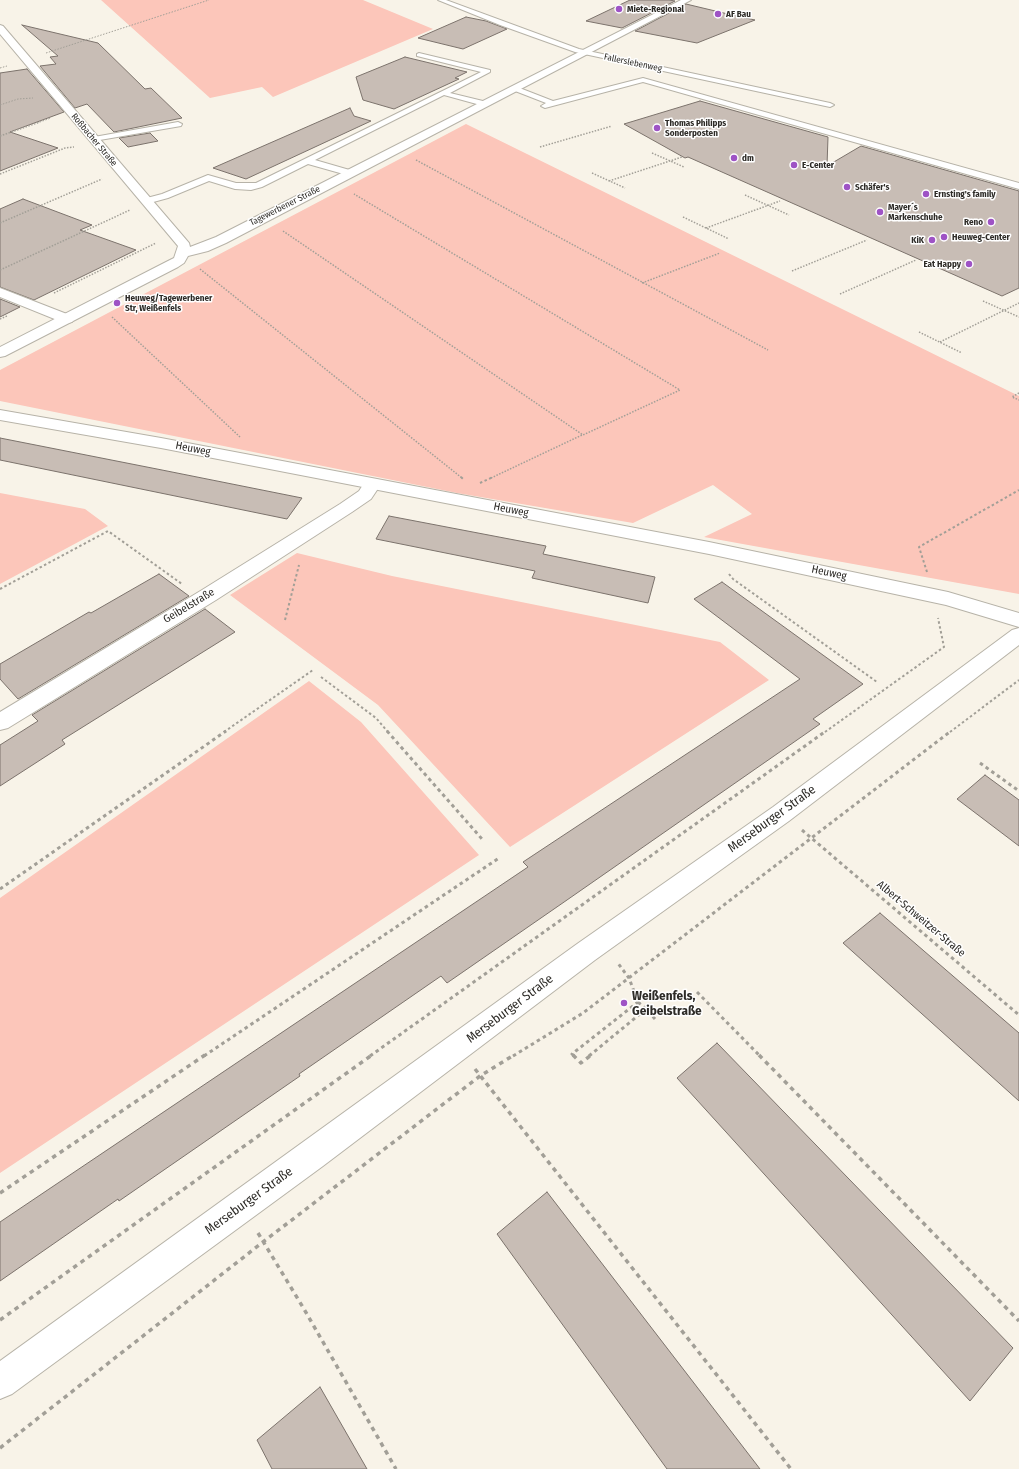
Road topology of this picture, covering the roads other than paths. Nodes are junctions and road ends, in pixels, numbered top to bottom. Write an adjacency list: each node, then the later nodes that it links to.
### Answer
1 (442, 0): 4 (lane, Fallerslebenweg)
2 (686, 0): 4 (street, Tagewerbener Straße)
3 (1, 30): 11 (street, Roßbacher Straße)
4 (584, 53): 6 (street, Tagewerbener Straße); 9 (lane, Fallerslebenweg)
5 (418, 55): 7 (lane)
6 (514, 89): 8 (street, Tagewerbener Straße); 14 (lane)
7 (443, 93): 8 (lane); 12 (lane)
8 (484, 104): 13 (street, Tagewerbener Straße)
9 (830, 105)
10 (178, 124): 11 (lane)
11 (95, 141): 15 (street, Roßbacher Straße)
12 (308, 161): 13 (lane); 15 (lane)
13 (350, 173): 16 (street, Tagewerbener Straße)
14 (1019, 186)
15 (146, 202): 16 (street, Roßbacher Straße)
16 (183, 253): 18 (street, Tagewerbener Straße)
17 (0, 292): 18 (street)
18 (67, 318): 19 (street, Tagewerbener Straße)
19 (0, 353)
20 (0, 415): 21 (street, Heuweg)
21 (372, 484): 22 (street, Heuweg); 24 (street, Geibelstraße)
22 (1019, 620)
23 (1019, 635): 25 (street, Merseburger Straße)
24 (0, 722)
25 (0, 1382)

